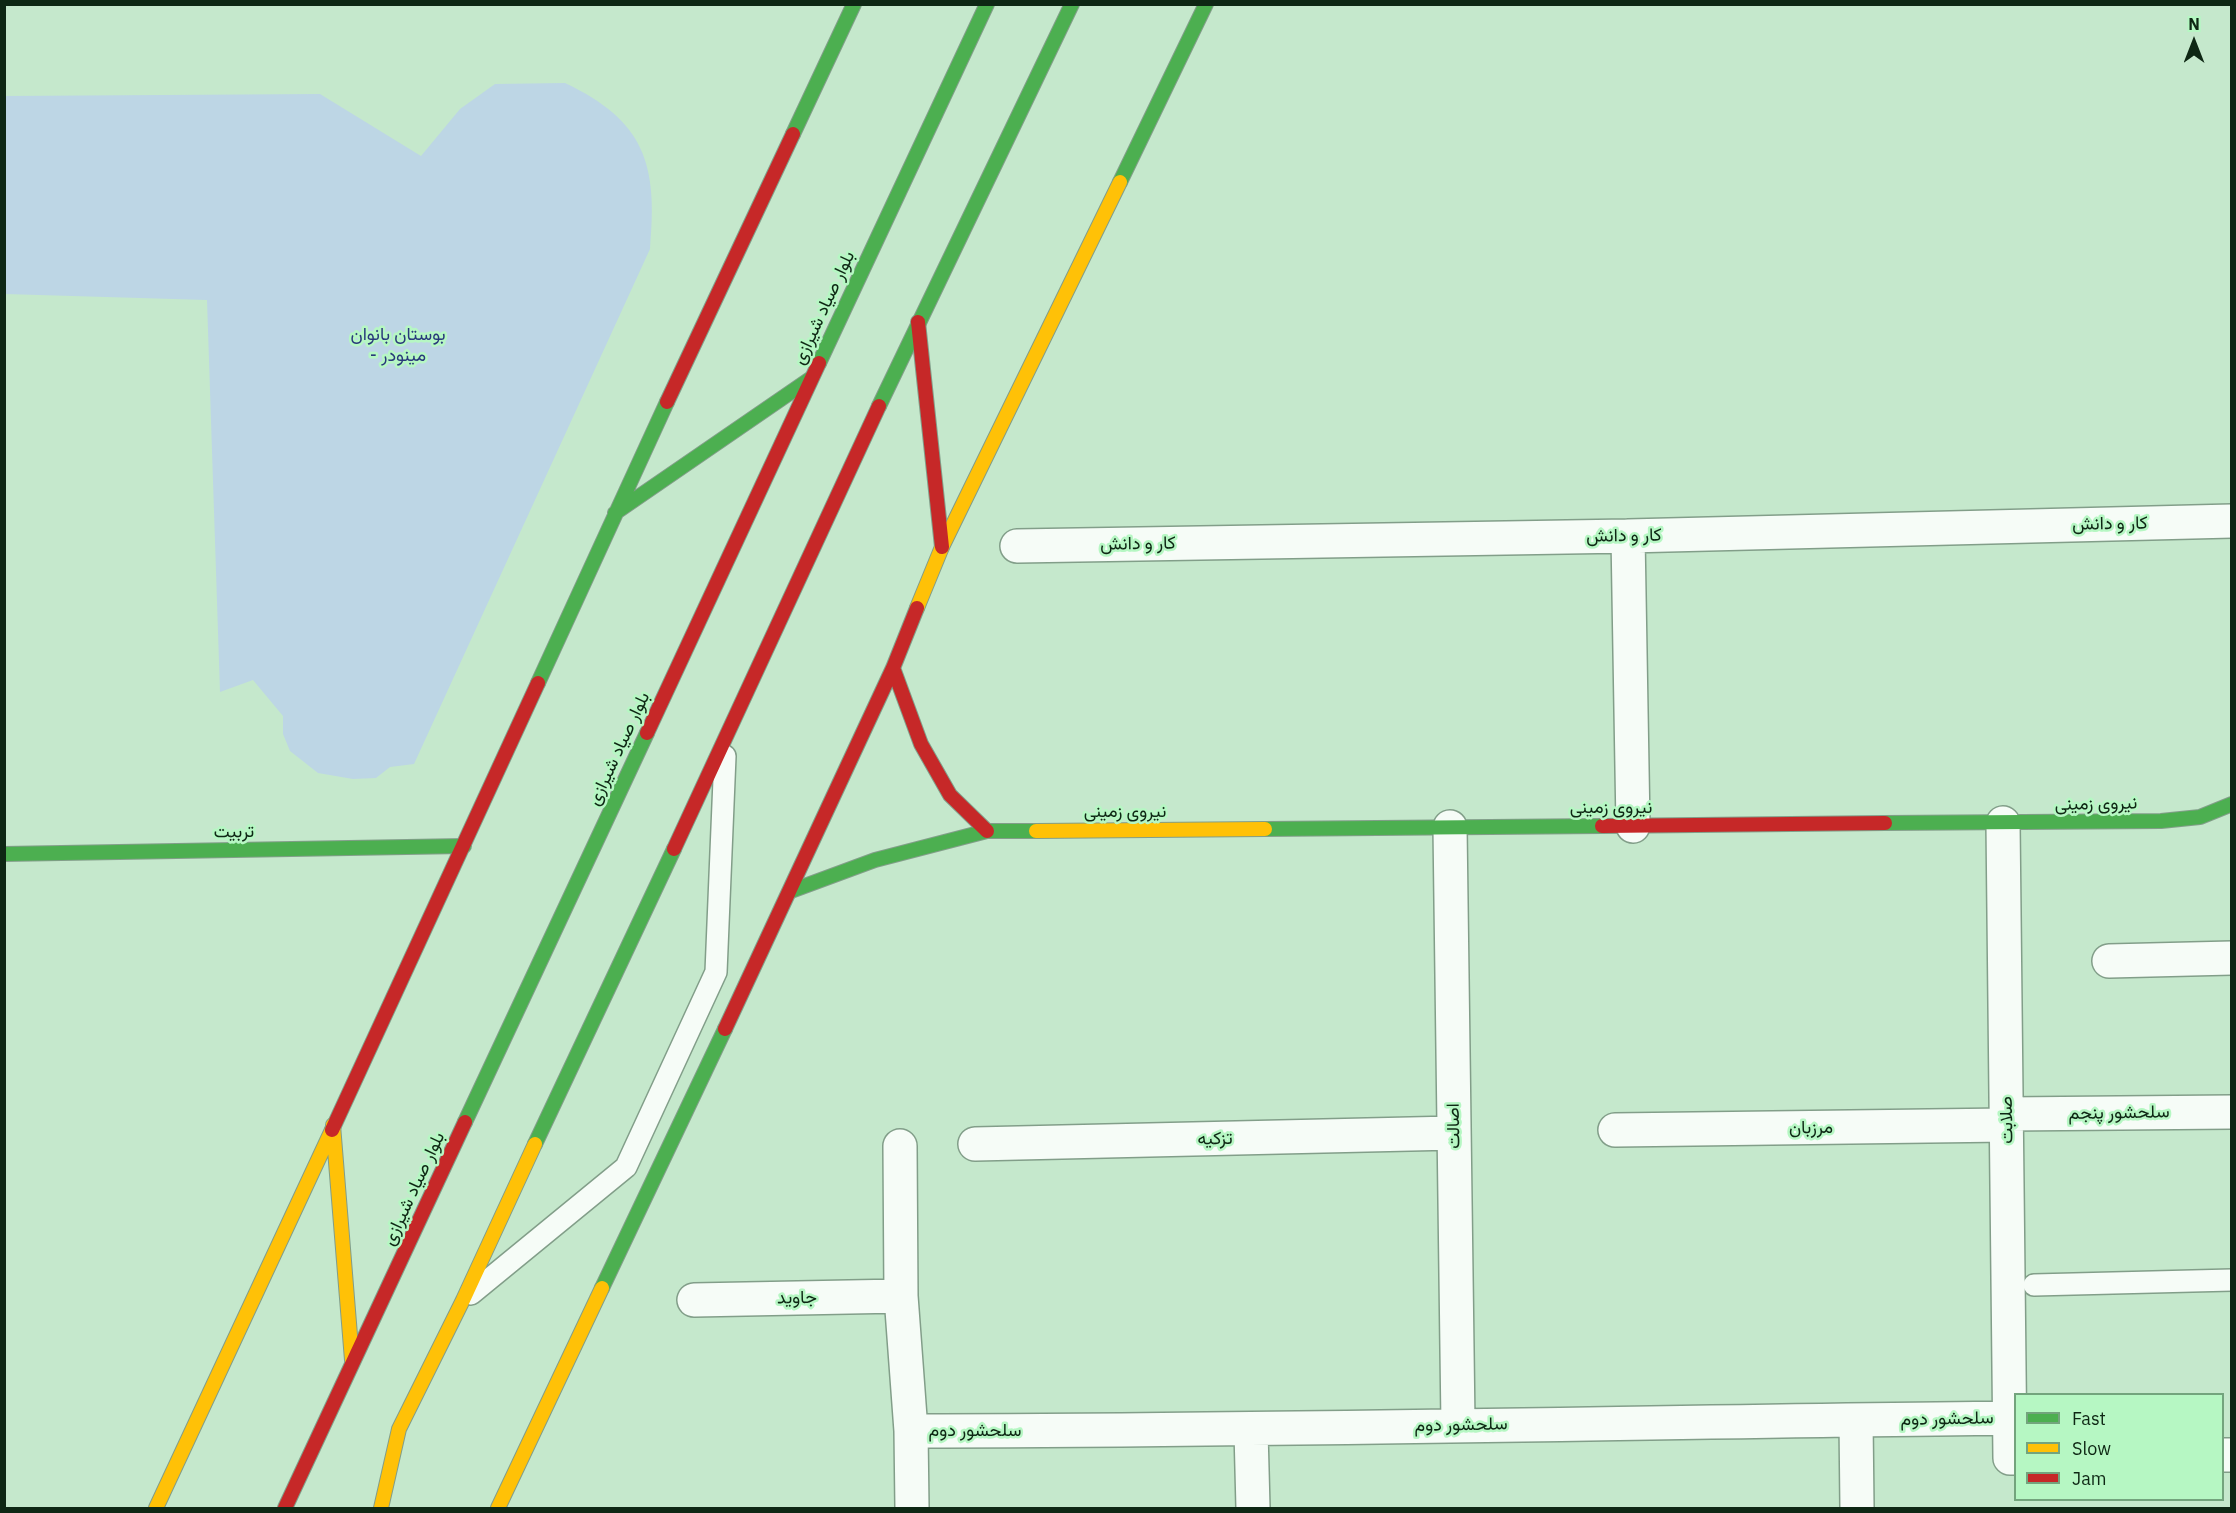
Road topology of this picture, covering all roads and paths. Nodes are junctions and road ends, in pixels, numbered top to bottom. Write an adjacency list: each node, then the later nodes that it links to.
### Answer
1 (854, 4): 7 (street)
2 (1072, 4): 5 (street)
3 (1206, 4): 11 (street)
4 (986, 6): 6 (street, بلوار صیاد شیرازی)
5 (918, 321): 11 (street); 13 (street)
6 (811, 378): 7 (street); 36 (street, بلوار صیاد شیرازی)
7 (614, 514): 19 (street)
8 (2232, 521): 9 (street, کار و دانش)
9 (1628, 536): 10 (street, کار و دانش); 16 (street)
10 (1017, 546)
11 (942, 547): 12 (street)
12 (893, 668): 18 (street); 21 (street)
13 (726, 741): 34 (street); 34 (lane)
14 (2232, 804): 15 (street, نیروی زمینی)
15 (2003, 823): 16 (street, نیروی زمینی); 25 (street, صلابت)
16 (1633, 826): 17 (street, نیروی زمینی)
17 (1450, 827): 18 (street, نیروی زمینی); 28 (street, اصالت)
18 (987, 831): 21 (street, نیروی زمینی)
19 (464, 846): 20 (street, تربیت); 26 (street)
20 (4, 854)
21 (791, 891): 46 (street)
22 (2232, 958): 23 (street)
23 (2109, 961)
24 (2232, 1112): 25 (street, سلحشور پنجم)
25 (2007, 1120): 27 (street, مرزبان); 37 (street, صلابت)
26 (333, 1123): 36 (street); 43 (street)
27 (1615, 1130)
28 (1454, 1133): 29 (street, تزکیه); 39 (street, اصالت)
29 (975, 1144)
30 (900, 1146): 33 (street)
31 (2232, 1280): 32 (lane)
32 (2034, 1285)
33 (901, 1296): 35 (street, جاوید); 40 (street)
34 (463, 1300): 45 (street)
35 (694, 1300)
36 (353, 1363): 44 (street, بلوار صیاد شیرازی)
37 (2010, 1418): 38 (street, سلحشور دوم); 42 (street, صلابت)
38 (1856, 1420): 39 (street, سلحشور دوم); 49 (street)
39 (1458, 1424): 41 (street, سلحشور دوم)
40 (911, 1431): 41 (street, سلحشور دوم); 47 (street)
41 (1251, 1431): 48 (street)
42 (2014, 1458)
43 (156, 1509)
44 (285, 1509)
45 (381, 1509)
46 (498, 1509)
47 (912, 1509)
48 (1253, 1509)
49 (1857, 1509)

